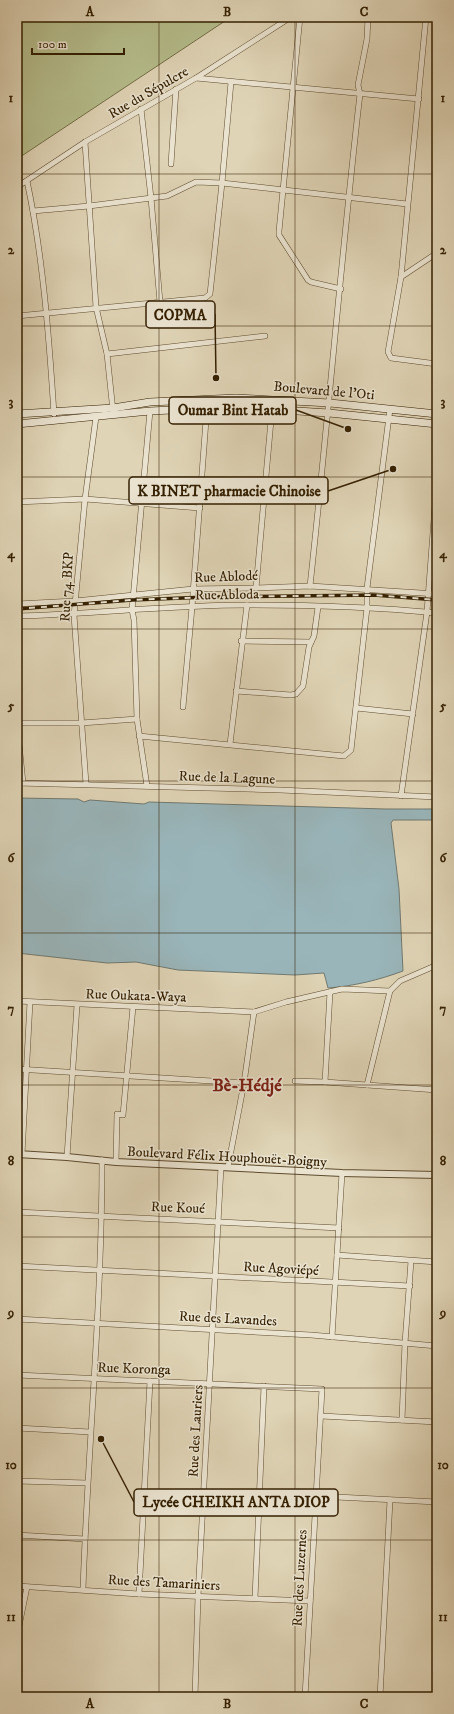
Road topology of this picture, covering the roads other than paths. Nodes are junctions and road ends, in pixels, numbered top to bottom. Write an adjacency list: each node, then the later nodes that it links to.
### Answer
1 (291, 17): 5 (street, Rue du Sépulcre)
2 (300, 17): 7 (street)
3 (368, 17): 9 (street)
4 (426, 17): 10 (street)
5 (196, 78): 6 (street); 8 (street, Rue du Sépulcre)
6 (231, 82): 7 (street); 15 (street)
7 (294, 87): 9 (street); 17 (street)
8 (176, 89): 11 (street, Rue du Sépulcre); 13 (street)
9 (360, 94): 10 (street); 19 (street)
10 (419, 98): 20 (street)
11 (141, 109): 12 (street, Rue du Sépulcre); 18 (street)
12 (85, 142): 14 (street, Rue du Sépulcre); 21 (street)
13 (171, 164)
14 (27, 181): 16 (street, Rue du Sépulcre); 22 (street)
15 (222, 183): 17 (street); 18 (street); 26 (street)
16 (17, 187)
17 (283, 191): 19 (street); 25 (street)
18 (151, 198): 21 (street); 26 (street)
19 (348, 198): 20 (street); 25 (street)
20 (407, 204): 24 (street)
21 (89, 206): 22 (street); 27 (street)
22 (33, 211): 28 (street)
23 (437, 252): 24 (street)
24 (401, 277): 32 (street)
25 (341, 289): 34 (street)
26 (160, 302): 27 (street)
27 (96, 307): 28 (street); 31 (street)
28 (45, 313): 29 (street); 41 (street)
29 (17, 316)
30 (265, 336): 31 (street)
31 (107, 354): 39 (street)
32 (437, 364)
33 (236, 398): 34 (main road, Boulevard de l'Oti); 35 (main road); 39 (main road, Boulevard de l'Oti)
34 (330, 403): 38 (main road, Boulevard de l'Oti); 42 (street)
35 (236, 407): 36 (main road, Boulevard de l'Oti); 37 (main road, Boulevard de l'Oti)
36 (207, 408): 40 (main road, Boulevard de l'Oti); 54 (street)
37 (272, 409): 42 (main road, Boulevard de l'Oti); 56 (street)
38 (390, 409): 44 (main road, Boulevard de l'Oti); 46 (street)
39 (113, 411): 40 (main road, Boulevard de l'Oti); 41 (main road, Boulevard de l'Oti); 45 (main road, Boulevard de l'Oti)
40 (150, 411): 53 (street)
41 (54, 412): 43 (main road, Boulevard de l'Oti); 47 (street)
42 (329, 413): 46 (main road, Boulevard de l'Oti); 55 (street)
43 (17, 414)
44 (437, 414)
45 (96, 417): 47 (main road, Boulevard de l'Oti); 51 (street, Rue 74 BKP)
46 (389, 419): 49 (main road, Boulevard de l'Oti); 57 (street)
47 (54, 420): 48 (main road, Boulevard de l'Oti)
48 (17, 424)
49 (437, 424)
50 (437, 479): 59 (street)
51 (85, 499): 52 (street); 53 (street); 62 (street, Rue 74 BKP)
52 (17, 502)
53 (142, 503): 54 (street); 61 (street)
54 (200, 508): 58 (street)
55 (310, 586): 56 (street, Rue Ablodé); 57 (street, Rue Ablodé)
56 (256, 588): 58 (street, Rue Ablodé)
57 (367, 588): 59 (street, Rue Ablodé); 67 (street)
58 (193, 589): 61 (street, Rue Ablodé); 65 (street)
59 (428, 592): 60 (street, Rue Ablodé); 69 (street)
60 (437, 594)
61 (133, 595): 62 (street, Rue Ablodé); 68 (street)
62 (75, 601): 63 (street, Rue Ablodé); 71 (street, Rue 74 BKP)
63 (17, 604)
64 (246, 605): 65 (street, Rue Abloda); 66 (street, Rue Abloda); 73 (street)
65 (192, 607): 68 (street, Rue Abloda); 76 (street)
66 (318, 607): 67 (street, Rue Abloda); 74 (street)
67 (367, 608): 69 (street, Rue Abloda); 77 (street)
68 (132, 610): 71 (street, Rue Abloda); 79 (street)
69 (427, 612): 70 (street, Rue Abloda); 78 (street)
70 (437, 613)
71 (74, 615): 72 (street, Rue Abloda); 80 (street, Rue 74 BKP)
72 (17, 616)
73 (241, 641): 74 (street); 75 (street)
74 (312, 642): 75 (street)
75 (236, 691): 83 (street)
76 (182, 707)
77 (356, 708): 78 (street); 83 (street)
78 (413, 714): 87 (street)
79 (137, 719): 80 (street); 82 (street)
80 (81, 723): 81 (street); 85 (street, Rue 74 BKP)
81 (17, 724): 84 (street)
82 (140, 736): 83 (street); 86 (street)
83 (230, 744)
84 (20, 783): 85 (street, Rue de la Lagune)
85 (86, 784): 86 (street, Rue de la Lagune)
86 (147, 786): 87 (street, Rue de la Lagune)
87 (401, 796): 88 (street, Rue de la Lagune)
88 (437, 797)
89 (437, 965): 90 (street)
90 (390, 990): 91 (street, Rue Oukata-Waya); 104 (street)
91 (330, 992): 96 (street, Rue Oukata-Waya); 102 (street)
92 (17, 1001): 93 (street, Rue Oukata-Waya)
93 (30, 1002): 94 (street, Rue Oukata-Waya); 98 (street)
94 (77, 1005): 95 (street, Rue Oukata-Waya); 99 (street)
95 (133, 1007): 96 (street, Rue Oukata-Waya); 100 (street)
96 (254, 1012): 103 (street)
97 (17, 1069): 98 (street)
98 (27, 1070): 99 (street); 106 (street)
99 (73, 1072): 100 (street); 107 (street)
100 (126, 1076): 103 (street); 109 (street)
101 (295, 1081): 102 (street)
102 (325, 1082): 104 (street)
103 (244, 1083): 111 (street)
104 (367, 1085): 105 (street)
105 (437, 1090)
106 (20, 1154): 107 (street, Boulevard Félix Houphouët-Boigny)
107 (67, 1157): 108 (street, Boulevard Félix Houphouët-Boigny)
108 (102, 1160): 109 (street, Boulevard Félix Houphouët-Boigny); 115 (street)
109 (116, 1162): 110 (street, Boulevard Félix Houphouët-Boigny)
110 (221, 1167): 111 (street, Boulevard Félix Houphouët-Boigny); 116 (street, Rue des Lauriers)
111 (228, 1167): 112 (street, Boulevard Félix Houphouët-Boigny)
112 (342, 1173): 113 (street, Boulevard Félix Houphouët-Boigny); 117 (street)
113 (437, 1175)
114 (17, 1212): 115 (street, Rue Koué)
115 (102, 1216): 116 (street, Rue Koué); 122 (street)
116 (219, 1221): 117 (street, Rue Koué); 123 (street, Rue des Lauriers)
117 (339, 1228): 118 (street)
118 (336, 1255): 119 (street); 124 (street)
119 (411, 1261): 120 (street); 125 (street)
120 (437, 1262)
121 (17, 1266): 122 (street, Rue Agoviépé)
122 (100, 1270): 123 (street, Rue Agoviépé); 127 (street)
123 (216, 1277): 124 (street, Rue Agoviépé); 128 (street, Rue des Lauriers)
124 (336, 1282): 125 (street, Rue Agoviépé); 129 (street)
125 (410, 1286): 130 (street)
126 (17, 1319): 127 (street, Rue des Lavandes)
127 (98, 1323): 128 (street, Rue des Lavandes); 133 (street)
128 (213, 1330): 129 (street, Rue des Lavandes); 135 (street, Rue des Lauriers)
129 (332, 1337): 130 (street, Rue des Lavandes)
130 (405, 1342): 131 (street, Rue des Lavandes); 139 (street)
131 (437, 1346)
132 (17, 1374): 133 (street, Rue Koronga)
133 (94, 1378): 134 (street, Rue Koronga); 142 (street)
134 (150, 1381): 135 (street, Rue Koronga); 155 (street)
135 (209, 1382): 136 (street, Rue Koronga); 145 (street, Rue des Lauriers)
136 (264, 1386): 137 (street, Rue Koronga); 146 (street)
137 (322, 1389): 138 (street, Rue des Luzernes)
138 (320, 1416): 139 (street); 147 (street, Rue des Luzernes)
139 (402, 1420): 140 (street)
140 (437, 1422)
141 (17, 1428): 142 (street)
142 (90, 1432): 144 (street)
143 (17, 1481): 144 (street)
144 (87, 1483): 151 (street)
145 (203, 1496): 146 (street); 156 (street, Rue des Lauriers)
146 (259, 1498): 147 (street); 157 (street)
147 (316, 1499): 148 (street); 158 (street, Rue des Luzernes)
148 (390, 1500): 149 (street); 162 (street)
149 (437, 1502)
150 (17, 1535): 151 (street)
151 (85, 1539): 154 (street)
152 (17, 1586): 153 (street, Rue des Tamariniers)
153 (27, 1587): 154 (street, Rue des Tamariniers); 159 (street)
154 (83, 1590): 155 (street, Rue des Tamariniers)
155 (139, 1594): 156 (street, Rue des Tamariniers)
156 (198, 1596): 157 (street, Rue des Tamariniers); 160 (street, Rue des Lauriers)
157 (255, 1598): 158 (street, Rue des Tamariniers)
158 (310, 1601): 161 (street, Rue des Luzernes)
159 (17, 1636)
160 (195, 1697)
161 (305, 1697)
162 (380, 1697)

